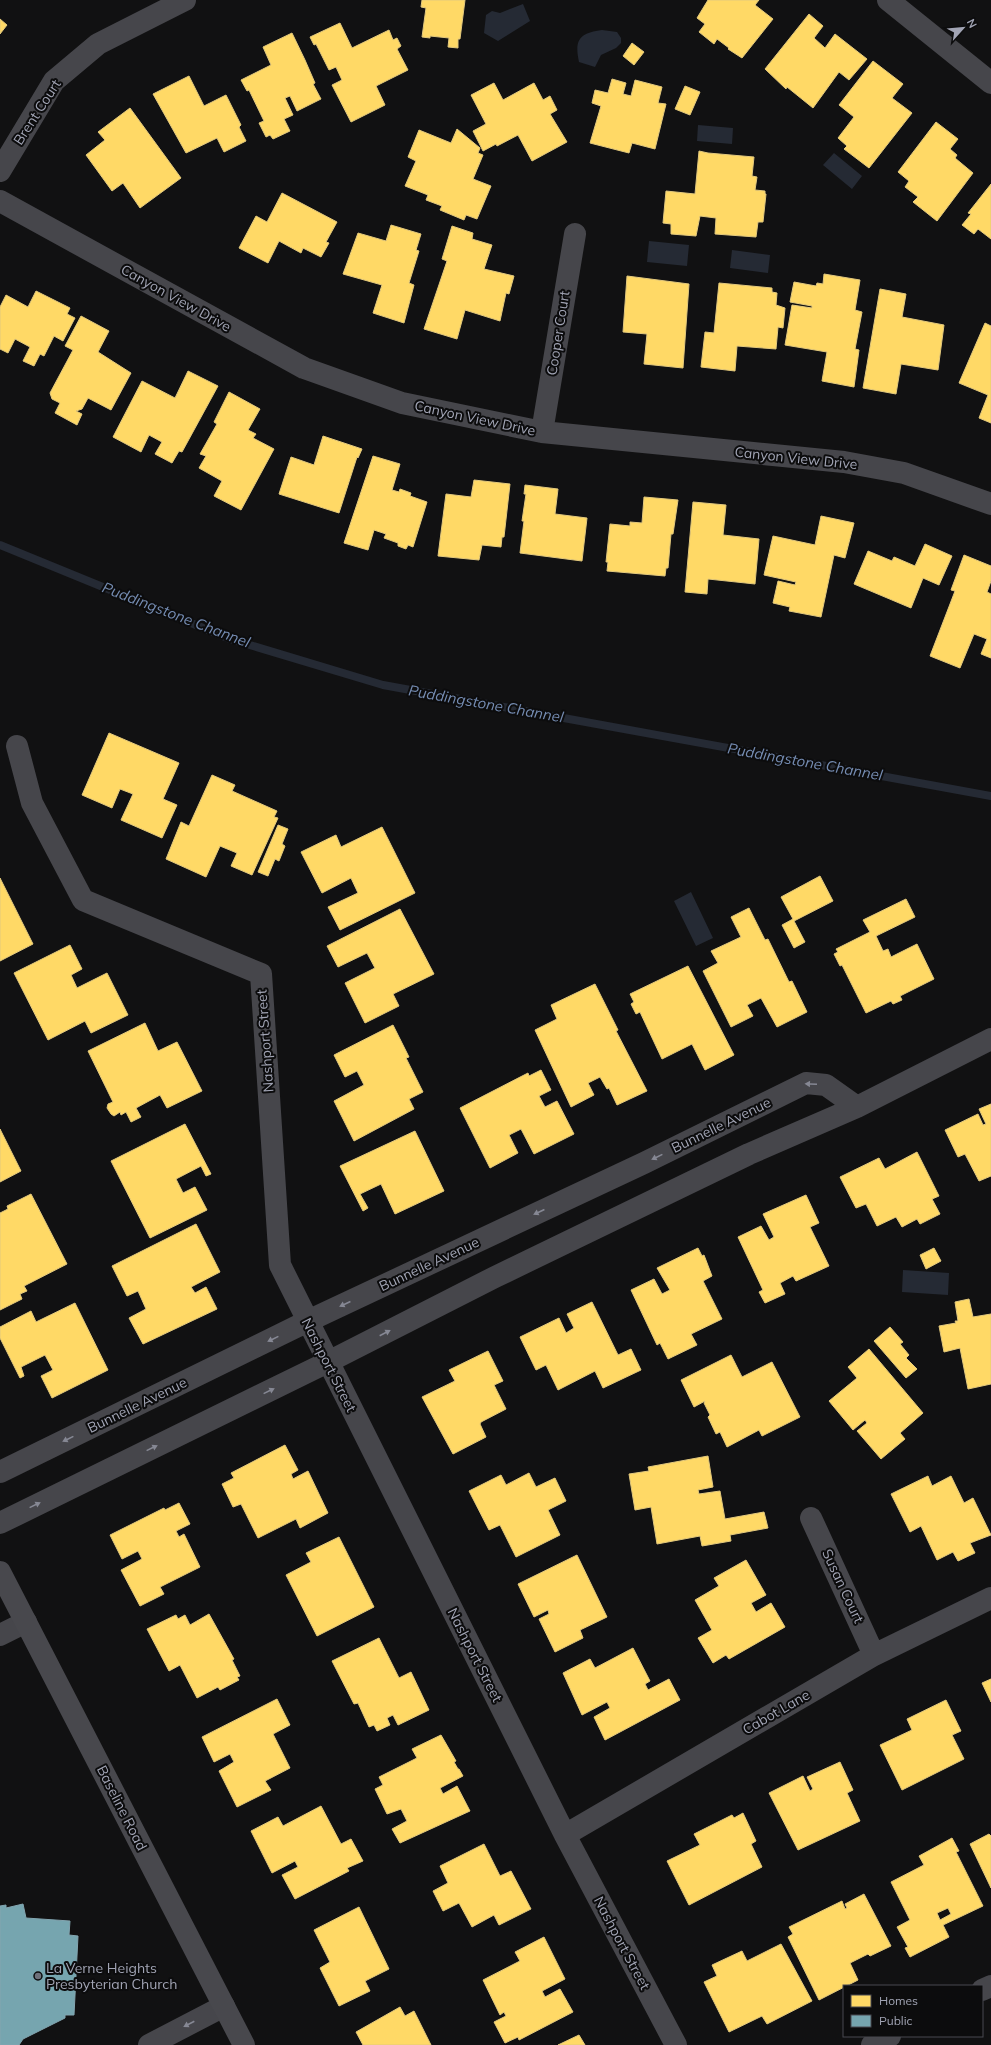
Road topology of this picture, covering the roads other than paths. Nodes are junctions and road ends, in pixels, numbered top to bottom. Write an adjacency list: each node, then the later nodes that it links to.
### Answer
1 (185, 0): 4 (street, Brent Court)
2 (888, 0): 3 (street)
3 (991, 83)
4 (0, 171)
5 (0, 201): 7 (street, Canyon View Drive)
6 (574, 234): 7 (street, Cooper Court)
7 (542, 432): 8 (street, Canyon View Drive)
8 (991, 504)
9 (17, 746): 12 (street, Nashport Street)
10 (991, 1039): 11 (street)
11 (857, 1107): 12 (street, Bunnelle Avenue, one-way to 12); 13 (street, one-way to 11)
12 (308, 1321): 13 (street, Nashport Street); 14 (street, Bunnelle Avenue, one-way to 14)
13 (328, 1362): 16 (street, one-way to 13); 22 (street, Nashport Street)
14 (0, 1472)
15 (812, 1518): 21 (street, Susan Court)
16 (0, 1522)
17 (0, 1572): 19 (main road, Baseline Road)
18 (991, 1598): 21 (street, Cabot Lane)
19 (26, 1622): 20 (street); 23 (main road, Baseline Road)
20 (0, 1635)
21 (874, 1655): 22 (street, Cabot Lane)
22 (565, 1835): 27 (street, Nashport Street)
23 (224, 2006): 25 (street, one-way to 25); 26 (main road, Baseline Road)
24 (888, 2037): 28 (street)
25 (149, 2045)
26 (244, 2045)
27 (676, 2045)
28 (872, 2045)

